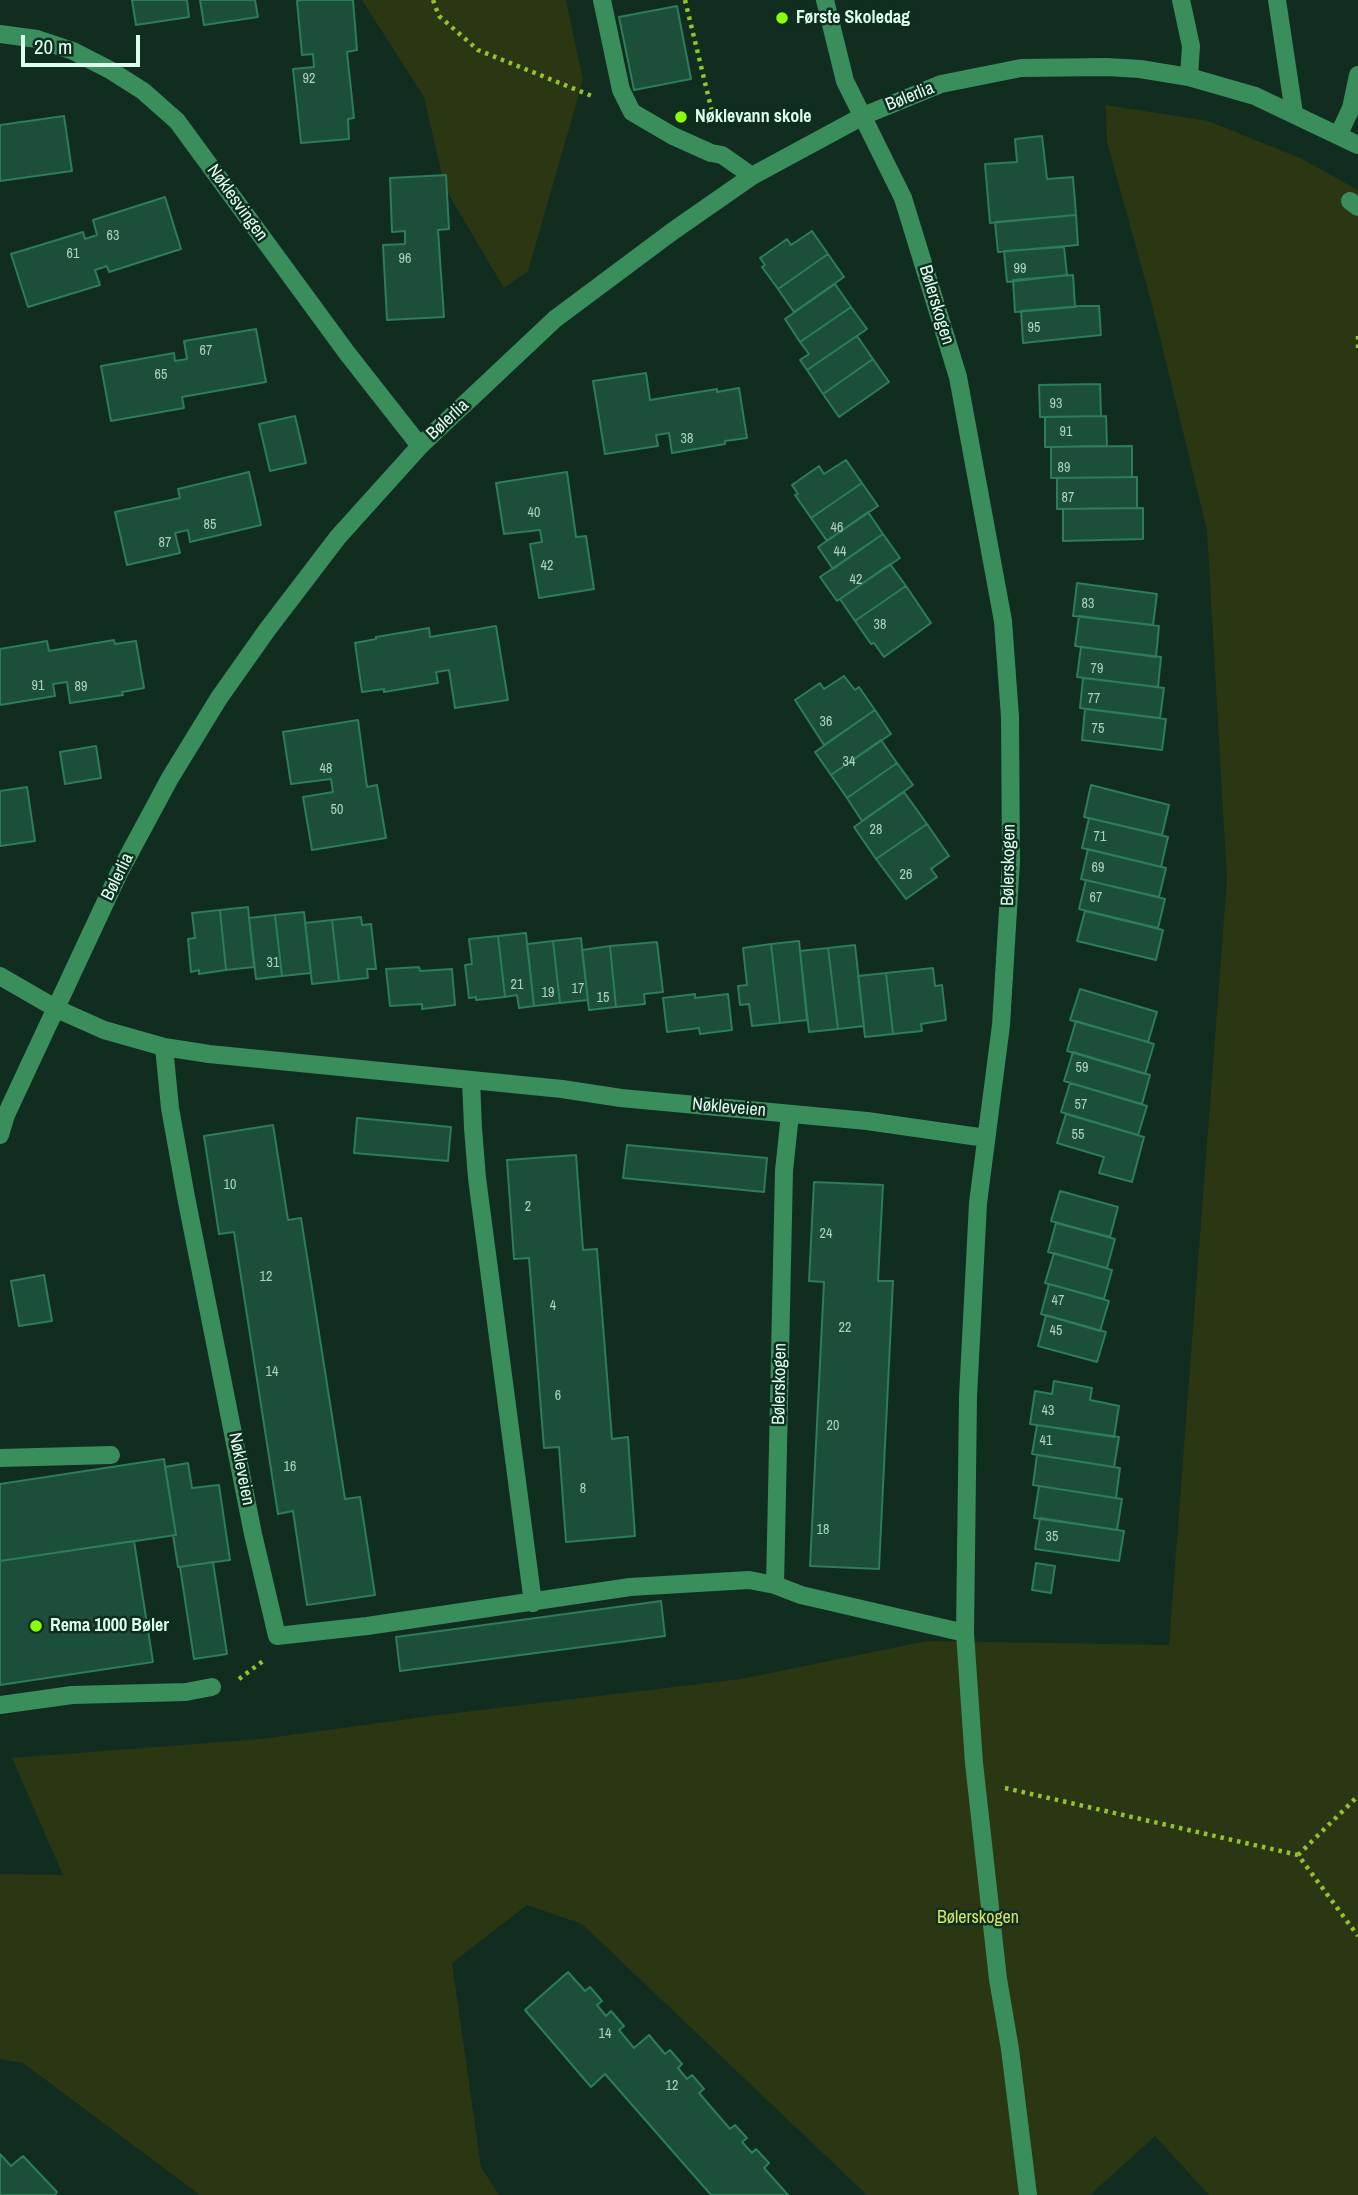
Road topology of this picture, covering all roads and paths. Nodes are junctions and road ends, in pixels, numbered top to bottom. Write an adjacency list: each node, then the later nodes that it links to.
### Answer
1 (433, 0): 10 (path)
2 (602, 0): 10 (street)
3 (685, 0): 15 (path)
4 (825, 0): 12 (street, Bølerskogen)
5 (1181, 0): 9 (street)
6 (1277, 0): 11 (street)
7 (0, 34): 19 (street, Nøklesvingen)
8 (1358, 75): 13 (street)
9 (1189, 77): 11 (street, Bølerlia); 12 (street, Bølerlia)
10 (632, 112): 15 (street)
11 (1294, 113): 13 (street, Bølerlia)
12 (863, 116): 16 (street, Bølerlia); 26 (street, Bølerskogen)
13 (1339, 134): 14 (street, Bølerlia)
14 (1358, 145)
15 (722, 155): 16 (street)
16 (752, 176): 19 (street, Bølerlia)
17 (1358, 336): 18 (path)
18 (1358, 349)
19 (420, 446): 21 (street, Bølerlia)
20 (0, 976): 21 (street, Nøkleveien)
21 (57, 1009): 22 (street, Nøkleveien); 25 (street, Bølerlia)
22 (164, 1047): 23 (street, Nøkleveien); 32 (street, Nøkleveien)
23 (471, 1080): 24 (street, Nøkleveien); 30 (street)
24 (790, 1114): 26 (street, Nøkleveien); 29 (street, Bølerskogen)
25 (0, 1135)
26 (986, 1138): 31 (street, Bølerskogen)
27 (111, 1455): 28 (street)
28 (0, 1458)
29 (775, 1584): 30 (street); 31 (street)
30 (533, 1603): 32 (street)
31 (965, 1633): 35 (street, Bølerskogen)
32 (277, 1636): 33 (path)
33 (212, 1686): 34 (street)
34 (0, 1705)
35 (975, 1772): 37 (path); 39 (street, Bølerskogen)
36 (1358, 1796): 37 (path)
37 (1298, 1855): 38 (path)
38 (1358, 1936)
39 (1028, 2195)

